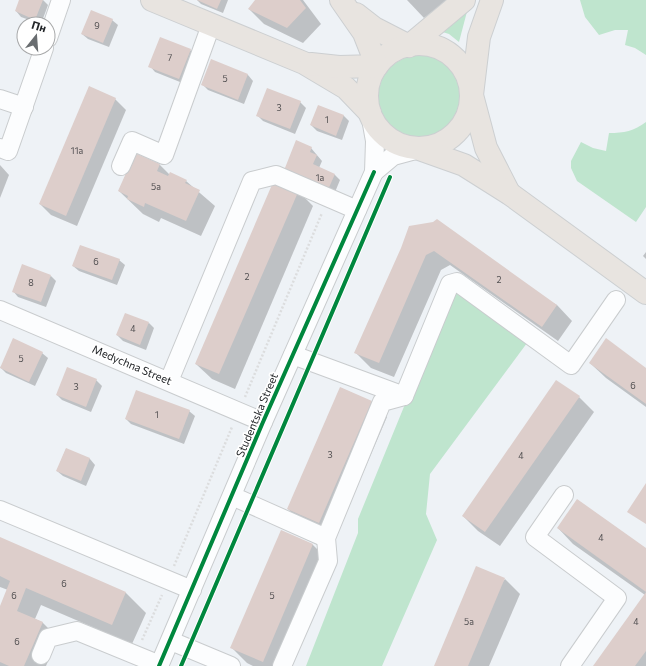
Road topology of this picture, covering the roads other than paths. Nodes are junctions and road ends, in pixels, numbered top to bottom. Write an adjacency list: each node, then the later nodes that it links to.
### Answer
1 (61, 0): 6 (street)
2 (152, 0): 7 (main road)
3 (492, 0): 12 (main road)
4 (462, 1): 8 (main road)
5 (344, 4): 8 (main road); 11 (main road)
6 (56, 16)
7 (211, 25): 10 (main road); 18 (street)
8 (409, 46): 11 (main road); 12 (main road)
9 (41, 56): 14 (street)
10 (304, 63): 11 (main road); 15 (main road)
11 (377, 66): 15 (main road)
12 (472, 95): 17 (main road); 20 (main road)
13 (0, 99): 14 (street)
14 (24, 107): 16 (street)
15 (370, 113): 17 (main road); 19 (street)
16 (0, 148)
17 (420, 149): 19 (street); 20 (main road)
18 (121, 166)
19 (374, 172): 21 (street, Studentska Street)
20 (510, 194): 22 (main road)
21 (357, 210): 25 (street, Studentska Street); 26 (street)
22 (646, 294)
23 (616, 300): 27 (street)
24 (0, 310): 26 (street, Medychna Street)
25 (293, 355): 27 (street); 28 (street, Studentska Street)
26 (169, 381): 28 (street, Medychna Street)
27 (404, 396): 32 (street)
28 (263, 422): 30 (street, Studentska Street)
29 (564, 495): 39 (street)
30 (232, 496): 32 (street); 33 (street, Studentska Street)
31 (0, 510): 33 (street)
32 (326, 538): 38 (street)
33 (192, 590): 34 (street, Studentska Street)
34 (171, 640): 36 (street, Studentska Street); 37 (street)
35 (40, 656): 36 (street)
36 (159, 665)
37 (231, 666)
38 (282, 666)
39 (570, 666)

